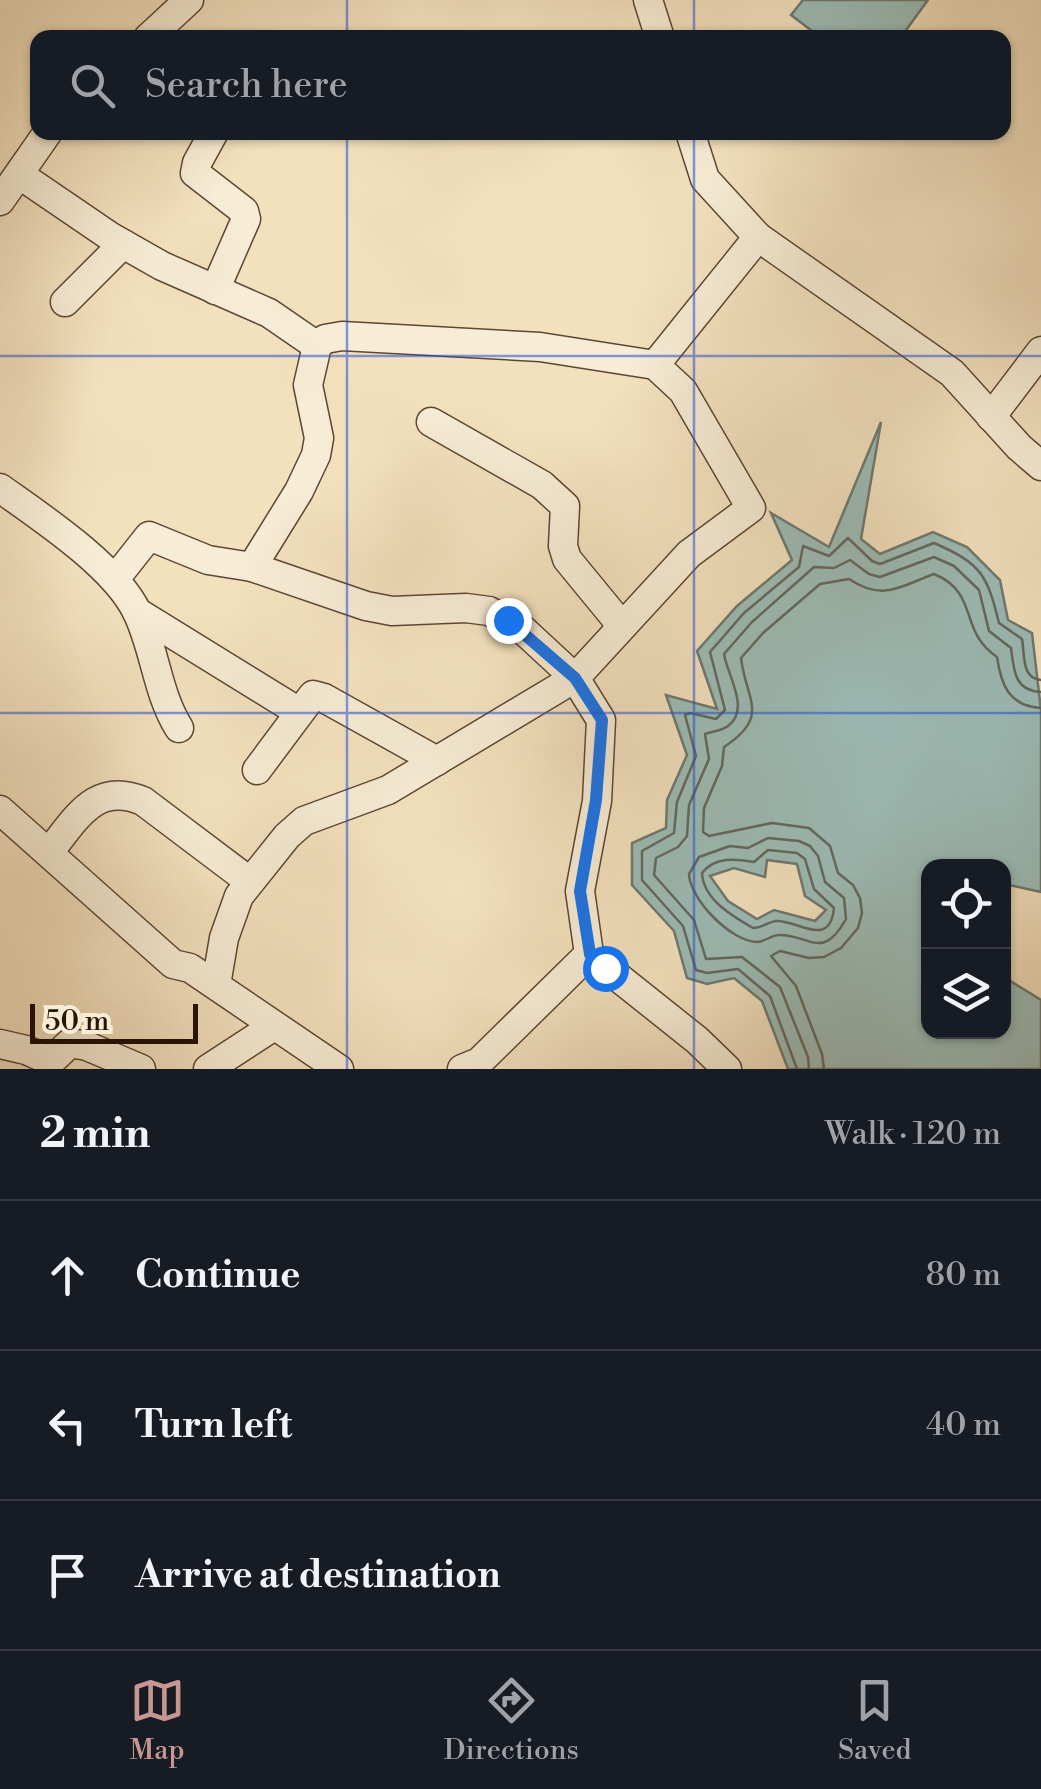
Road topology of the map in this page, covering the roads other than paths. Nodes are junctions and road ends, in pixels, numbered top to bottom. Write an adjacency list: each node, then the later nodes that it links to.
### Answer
1 (189, 0): 3 (street)
2 (648, 0): 4 (street)
3 (157, 30)
4 (657, 30)
5 (43, 140): 8 (street)
6 (209, 140): 12 (street)
7 (693, 140): 10 (street)
8 (20, 175): 9 (street); 11 (street)
9 (0, 201)
10 (758, 237): 16 (street); 17 (street)
11 (123, 244): 12 (street); 13 (street)
12 (215, 290): 14 (street)
13 (65, 302)
14 (317, 346): 16 (street); 21 (street)
15 (1041, 351): 17 (street)
16 (655, 365): 24 (street)
17 (991, 417): 19 (street)
18 (431, 422): 24 (street)
19 (1041, 466)
20 (0, 488): 22 (street)
21 (252, 567): 22 (street); 25 (street)
22 (115, 579): 23 (street)
23 (137, 612): 26 (street); 27 (street)
24 (622, 626): 25 (street)
25 (575, 678): 28 (street); 33 (street)
26 (299, 712): 28 (street); 29 (street)
27 (179, 728)
28 (437, 761): 32 (street)
29 (257, 770)
30 (0, 810): 31 (street)
31 (49, 852): 32 (street); 34 (street)
32 (249, 881): 34 (street)
33 (590, 954): 41 (street); 42 (street)
34 (216, 985): 35 (street)
35 (274, 1026): 38 (street); 40 (street)
36 (0, 1044): 37 (street)
37 (53, 1065): 39 (street)
38 (329, 1066)
39 (141, 1069)
40 (208, 1069)
41 (462, 1069)
42 (727, 1069)

